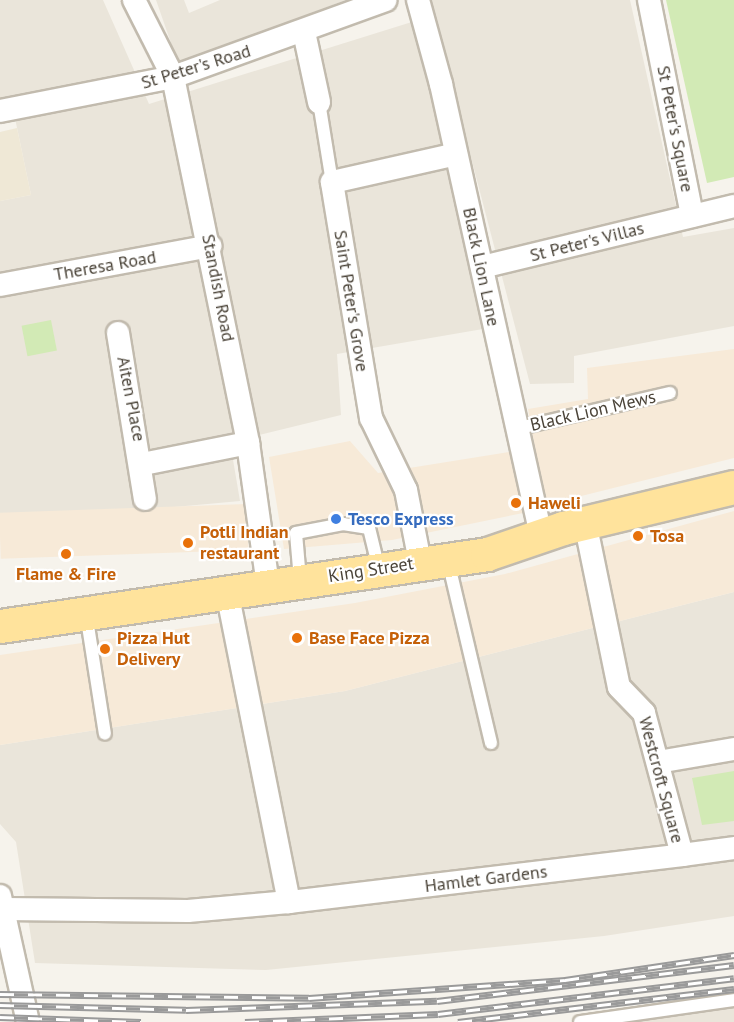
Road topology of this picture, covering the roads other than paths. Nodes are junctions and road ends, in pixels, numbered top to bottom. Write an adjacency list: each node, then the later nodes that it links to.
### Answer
1 (134, 0): 6 (street, Standish Road)
2 (386, 0): 5 (street, St Peter's Road)
3 (418, 0): 9 (street, Black Lion Lane)
4 (650, 0): 12 (street, St Peter's Square)
5 (304, 32): 6 (street, St Peter's Road); 7 (street, Saint Peter's Grove)
6 (173, 78): 8 (street, St Peter's Road); 13 (street, Standish Road)
7 (319, 102): 10 (lane, Saint Peter's Grove)
8 (0, 111)
9 (456, 154): 10 (street); 14 (street, Black Lion Lane)
10 (332, 182): 25 (street, Saint Peter's Grove)
11 (734, 206): 12 (street, St Peter's Square)
12 (692, 216): 14 (street, St Peter's Villas)
13 (210, 246): 15 (street, Theresa Road); 19 (street, Standish Road)
14 (482, 267): 18 (street, Black Lion Lane)
15 (0, 285)
16 (118, 333): 20 (street, Aiten Place)
17 (670, 393): 18 (lane, Black Lion Mews)
18 (515, 429): 24 (street, Black Lion Lane)
19 (248, 443): 20 (street, Aiten Place); 28 (street, Standish Road)
20 (143, 464): 22 (street, Aiten Place)
21 (734, 487): 23 (main road, King Street)
22 (145, 499)
23 (585, 522): 24 (main road, King Street); 35 (street, Westcroft Square)
24 (541, 535): 25 (main road, King Street)
25 (433, 560): 26 (main road, King Street); 33 (lane)
26 (379, 569): 27 (main road, King Street); 27 (lane)
27 (300, 581): 28 (main road, King Street)
28 (268, 586): 29 (main road, King Street)
29 (227, 592): 30 (main road, King Street); 39 (street)
30 (86, 612): 31 (main road, King Street); 32 (lane)
31 (0, 626)
32 (105, 734)
33 (490, 743)
34 (734, 749): 35 (street)
35 (658, 762): 37 (street, Westcroft Square)
36 (734, 848): 37 (street, Westcroft Square)
37 (682, 855): 39 (street, Hamlet Gardens)
38 (2, 902): 39 (street, Hamlet Gardens); 41 (street)
39 (290, 902)
40 (734, 1000): 42 (lane)
41 (28, 1022)
42 (580, 1022)

